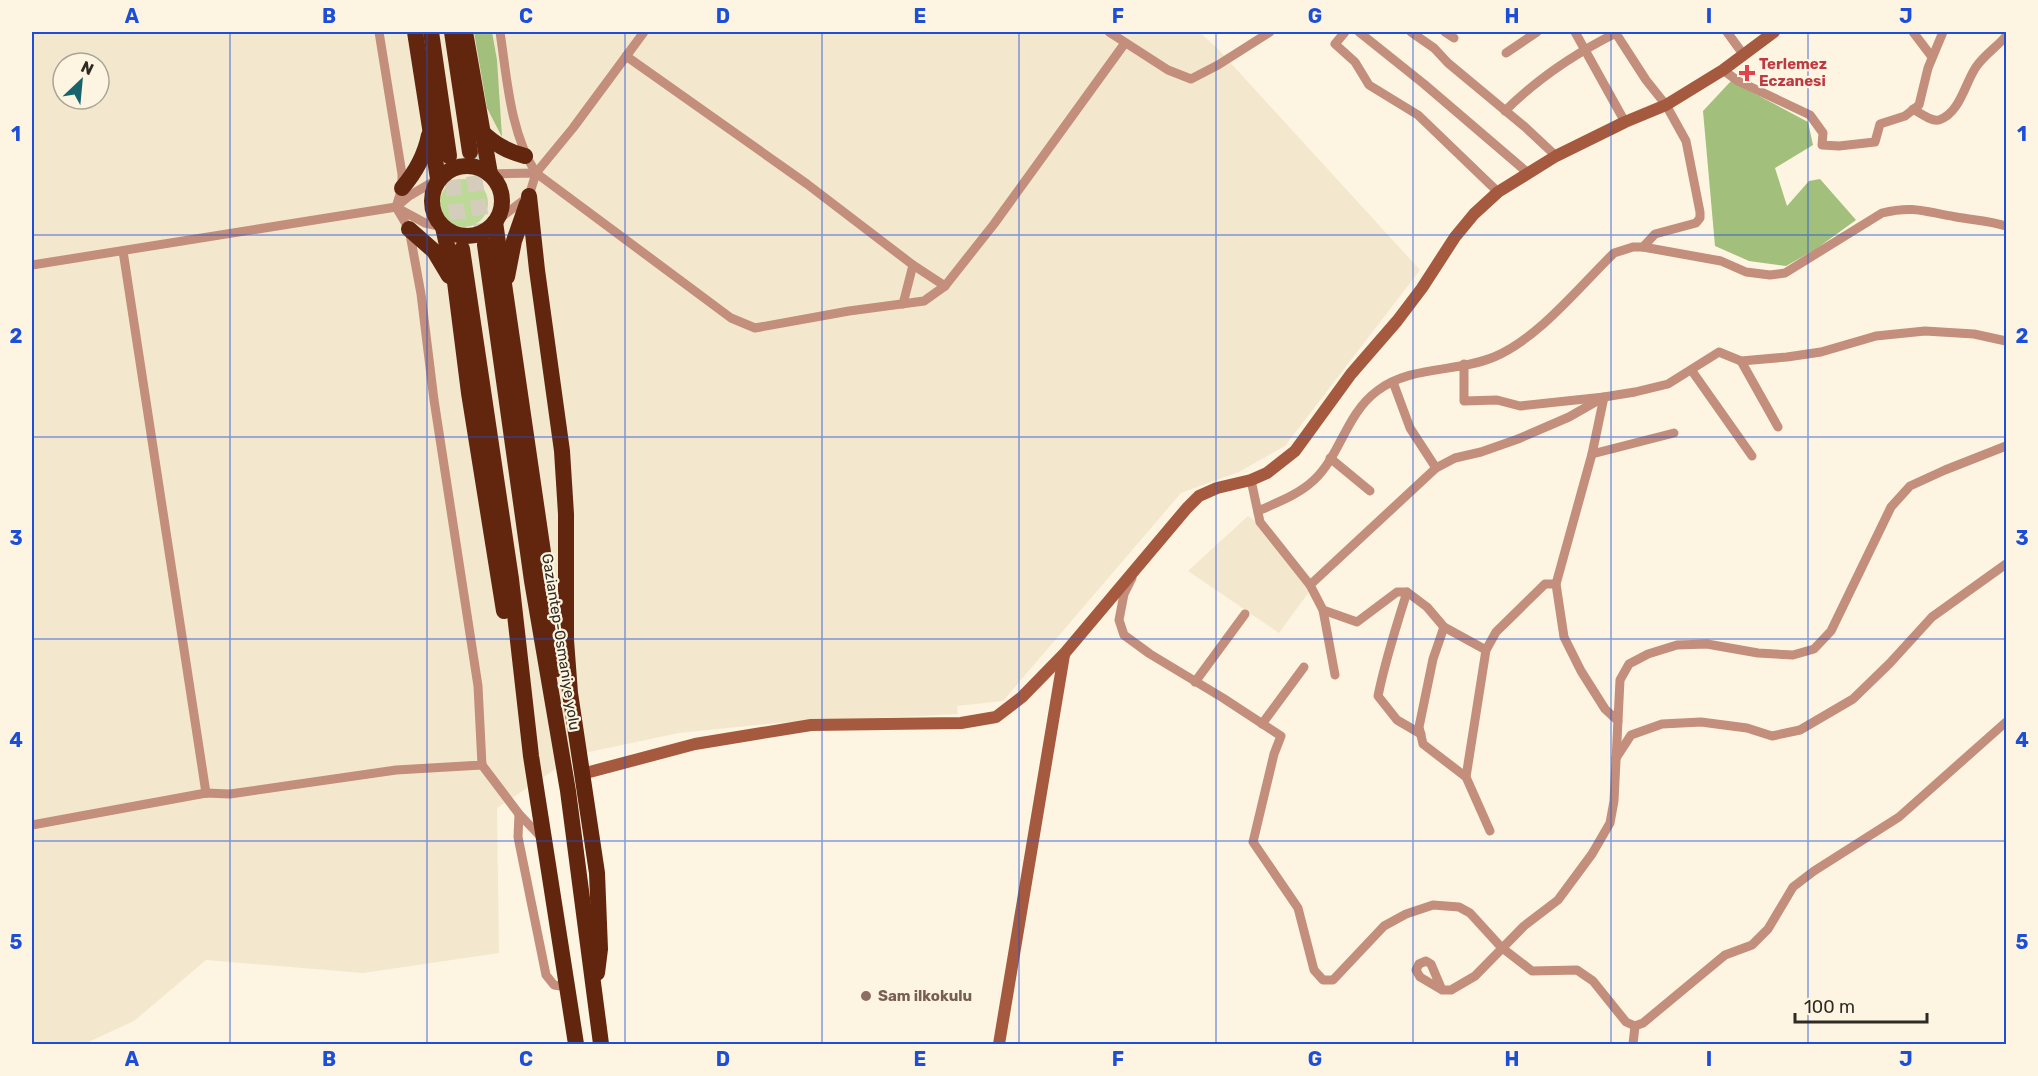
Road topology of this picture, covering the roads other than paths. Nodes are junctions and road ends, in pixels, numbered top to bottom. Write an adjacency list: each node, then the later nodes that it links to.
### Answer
1 (379, 32): 44 (street)
2 (415, 32): 34 (highway)
3 (431, 32): 37 (highway)
4 (452, 32): 36 (highway)
5 (465, 32): 35 (highway)
6 (500, 32): 38 (street)
7 (644, 32): 27 (street)
8 (1109, 32): 23 (street)
9 (1270, 32): 23 (street)
10 (1345, 32): 45 (street)
11 (1359, 32): 41 (street)
12 (1411, 32): 32 (street)
13 (1445, 32): 22 (street)
14 (1537, 32): 25 (street)
15 (1575, 32): 24 (street)
16 (1616, 32): 24 (street); 30 (street)
17 (1727, 32): 26 (street)
18 (1774, 32): 26 (street)
19 (1913, 32): 28 (street)
20 (1943, 32): 28 (street)
21 (2007, 36): 31 (street)
22 (1454, 38)
23 (1125, 44): 58 (street)
24 (1585, 49): 32 (street); 33 (street)
25 (1506, 53)
26 (1743, 54): 29 (street)
27 (626, 56): 40 (street); 56 (street)
28 (1932, 57): 31 (street)
29 (1723, 70): 30 (street); 31 (street)
30 (1666, 105): 33 (street); 53 (street)
31 (1913, 109)
32 (1505, 111): 39 (street)
33 (1625, 122): 39 (street)
34 (429, 131): 43 (highway); 44 (highway)
35 (481, 131): 38 (highway); 42 (highway)
36 (470, 152)
37 (449, 156)
38 (525, 156): 40 (street)
39 (1556, 156): 41 (street)
40 (536, 173): 42 (street); 46 (street); 61 (street)
41 (1528, 173): 45 (street)
42 (490, 174): 43 (highway); 48 (highway)
43 (438, 179): 47 (street); 50 (highway)
44 (402, 188): 47 (street)
45 (1498, 192): 75 (street)
46 (529, 196): 48 (street); 60 (highway); 99 (highway)
47 (396, 207): 50 (street); 51 (street); 55 (street)
48 (495, 222): 50 (highway); 60 (highway)
49 (2007, 226): 53 (street)
50 (443, 227): 59 (highway)
51 (409, 230): 59 (highway); 98 (street)
52 (485, 245): 95 (highway, Gaziantep-Osmaniye yolu)
53 (1643, 247): 64 (street)
54 (462, 249): 96 (highway)
55 (123, 251): 57 (street); 101 (street)
56 (913, 265): 58 (street); 61 (street)
57 (32, 266)
58 (945, 286): 61 (street)
59 (456, 290): 96 (highway)
60 (506, 290): 95 (highway)
61 (903, 304)
62 (2007, 341): 63 (street)
63 (1741, 361): 65 (street); 68 (street)
64 (1464, 364): 66 (street); 67 (street)
65 (1692, 371): 67 (street); 72 (street)
66 (1393, 382): 73 (street); 74 (street)
67 (1604, 397): 71 (street); 74 (street)
68 (1778, 427)
69 (1674, 433): 71 (street)
70 (2007, 446): 91 (street)
71 (1592, 454): 80 (street)
72 (1752, 456)
73 (1330, 458): 76 (street); 77 (street)
74 (1436, 468): 81 (street)
75 (1251, 480): 77 (street); 79 (street)
76 (1370, 491)
77 (1258, 511): 81 (street)
78 (2007, 564): 97 (street)
79 (1138, 565): 87 (street); 90 (street)
80 (1556, 584): 86 (street); 91 (street)
81 (1310, 585): 83 (street)
82 (1407, 592): 83 (street); 85 (street); 94 (street)
83 (1323, 610): 89 (street)
84 (1245, 614): 90 (street)
85 (1444, 627): 86 (street); 94 (street)
86 (1485, 650): 100 (street)
87 (1064, 654): 99 (street); 113 (street)
88 (1304, 667): 93 (street)
89 (1335, 675)
90 (1195, 682): 93 (street)
91 (1618, 720): 97 (street)
92 (2007, 722): 110 (street)
93 (1262, 724): 106 (street)
94 (1421, 734): 100 (street)
95 (559, 745): 107 (highway, Gaziantep-Osmaniye yolu)
96 (531, 756): 105 (highway)
97 (1615, 760): 106 (street)
98 (482, 765): 101 (street); 102 (street)
99 (582, 774): 107 (highway)
100 (1466, 777): 104 (street)
101 (206, 793): 103 (street)
102 (519, 814): 105 (street); 108 (street)
103 (32, 825)
104 (1490, 831)
105 (543, 840): 108 (highway)
106 (1502, 947): 109 (street); 110 (street)
107 (592, 985): 112 (highway, Gaziantep-Osmaniye yolu)
108 (567, 987): 111 (highway)
109 (1442, 990)
110 (1635, 1026): 114 (street)
111 (576, 1044)
112 (601, 1044)
113 (999, 1044)
114 (1633, 1044)

